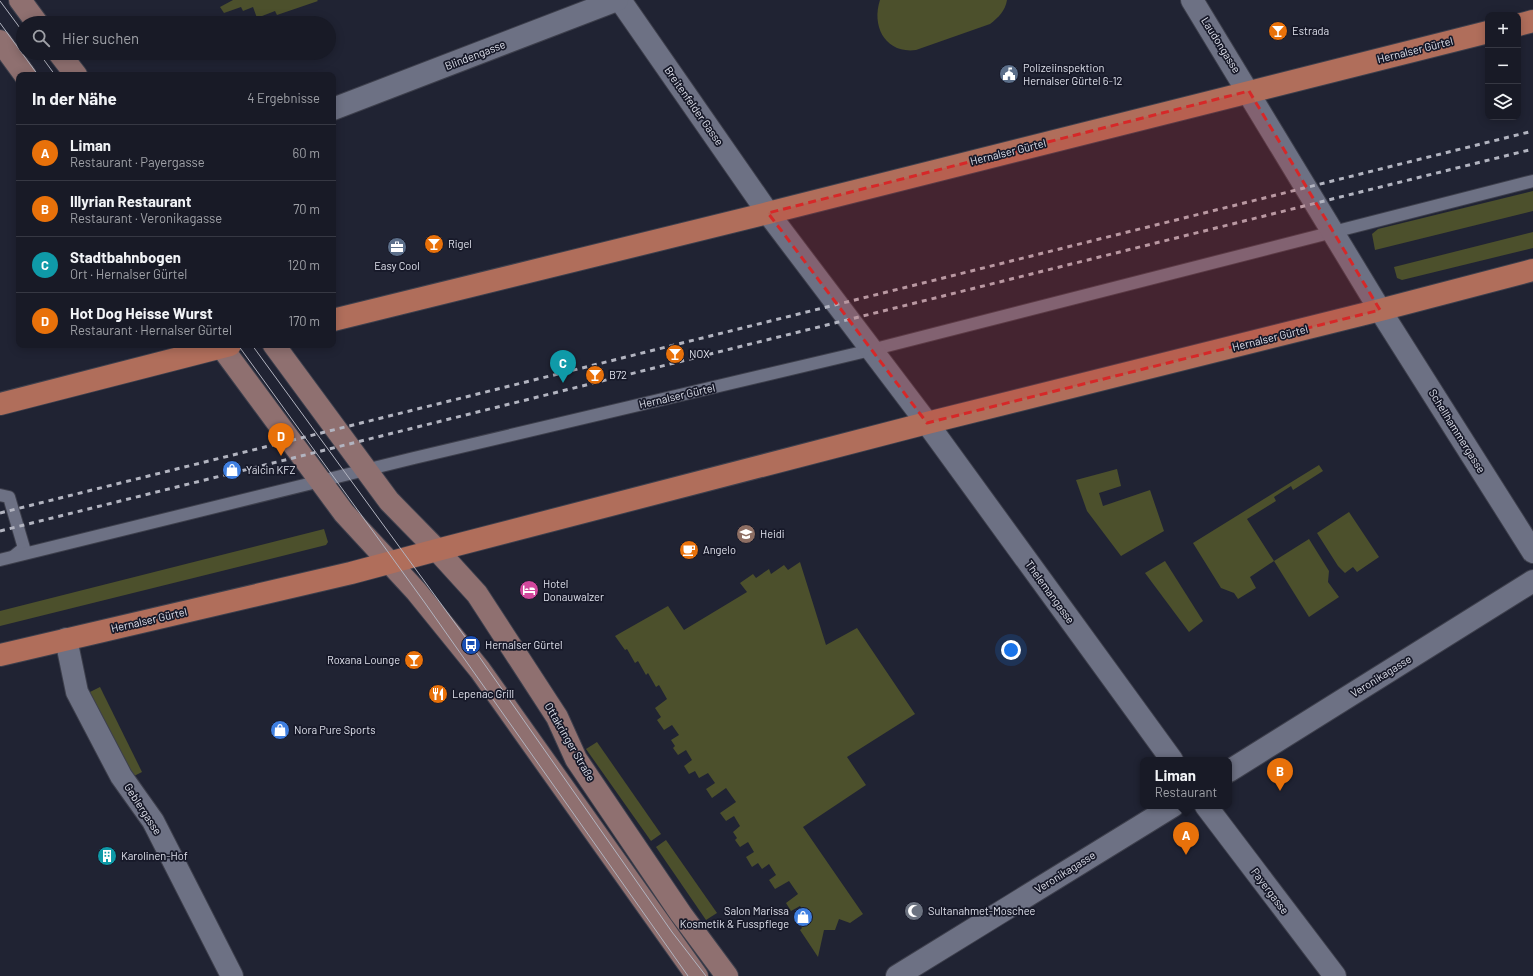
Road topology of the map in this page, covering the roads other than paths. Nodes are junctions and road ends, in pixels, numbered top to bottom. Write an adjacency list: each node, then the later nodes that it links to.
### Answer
1 (20, 0): 4 (main road)
2 (618, 0): 13 (street, Blindengasse); 15 (street, Breitenfelder Gasse)
3 (1192, 0): 12 (street, Laudongasse)
4 (32, 16)
5 (1533, 21): 6 (main road)
6 (1521, 24)
7 (1485, 33): 12 (main road, Hernalser Gürtel)
8 (0, 40): 10 (main road)
9 (65, 60): 11 (main road)
10 (23, 72)
11 (74, 72)
12 (1249, 91): 15 (main road, Hernalser Gürtel); 16 (street)
13 (336, 108)
14 (1533, 181): 16 (lane, Hernalser Gürtel)
15 (768, 213): 19 (main road, Hernalser Gürtel); 23 (street)
16 (1333, 232): 18 (street); 23 (lane, Hernalser Gürtel)
17 (1533, 270): 18 (main road, Hernalser Gürtel)
18 (1380, 310): 25 (main road, Hernalser Gürtel); 30 (street, Schellhammergasse)
19 (336, 319)
20 (216, 348): 24 (main road)
21 (225, 348): 27 (main road)
22 (276, 348): 26 (main road)
23 (871, 350): 25 (street); 26 (lane, Hernalser Gürtel)
24 (0, 404)
25 (927, 423): 29 (main road, Hernalser Gürtel); 37 (street, Thelemangasse)
26 (366, 470): 27 (lane, Hernalser Gürtel); 29 (main road)
27 (321, 481): 31 (lane, Hernalser Gürtel); 33 (main road)
28 (0, 495): 31 (lane)
29 (437, 550): 33 (main road, Hernalser Gürtel); 43 (main road, Ottakringer Straße)
30 (1533, 552)
31 (14, 556): 32 (lane, Hernalser Gürtel)
32 (0, 560)
33 (391, 563): 35 (main road, Hernalser Gürtel); 42 (main road)
34 (1533, 581): 38 (street, Veronikagasse)
35 (66, 639): 36 (main road, Hernalser Gürtel); 41 (street, Geblergasse)
36 (0, 655)
37 (1170, 757)
38 (1232, 769)
39 (1168, 809): 44 (street, Veronikagasse)
40 (1208, 809): 45 (street, Payergasse)
41 (232, 976)
42 (697, 976)
43 (728, 976)
44 (896, 976)
45 (1335, 976)

